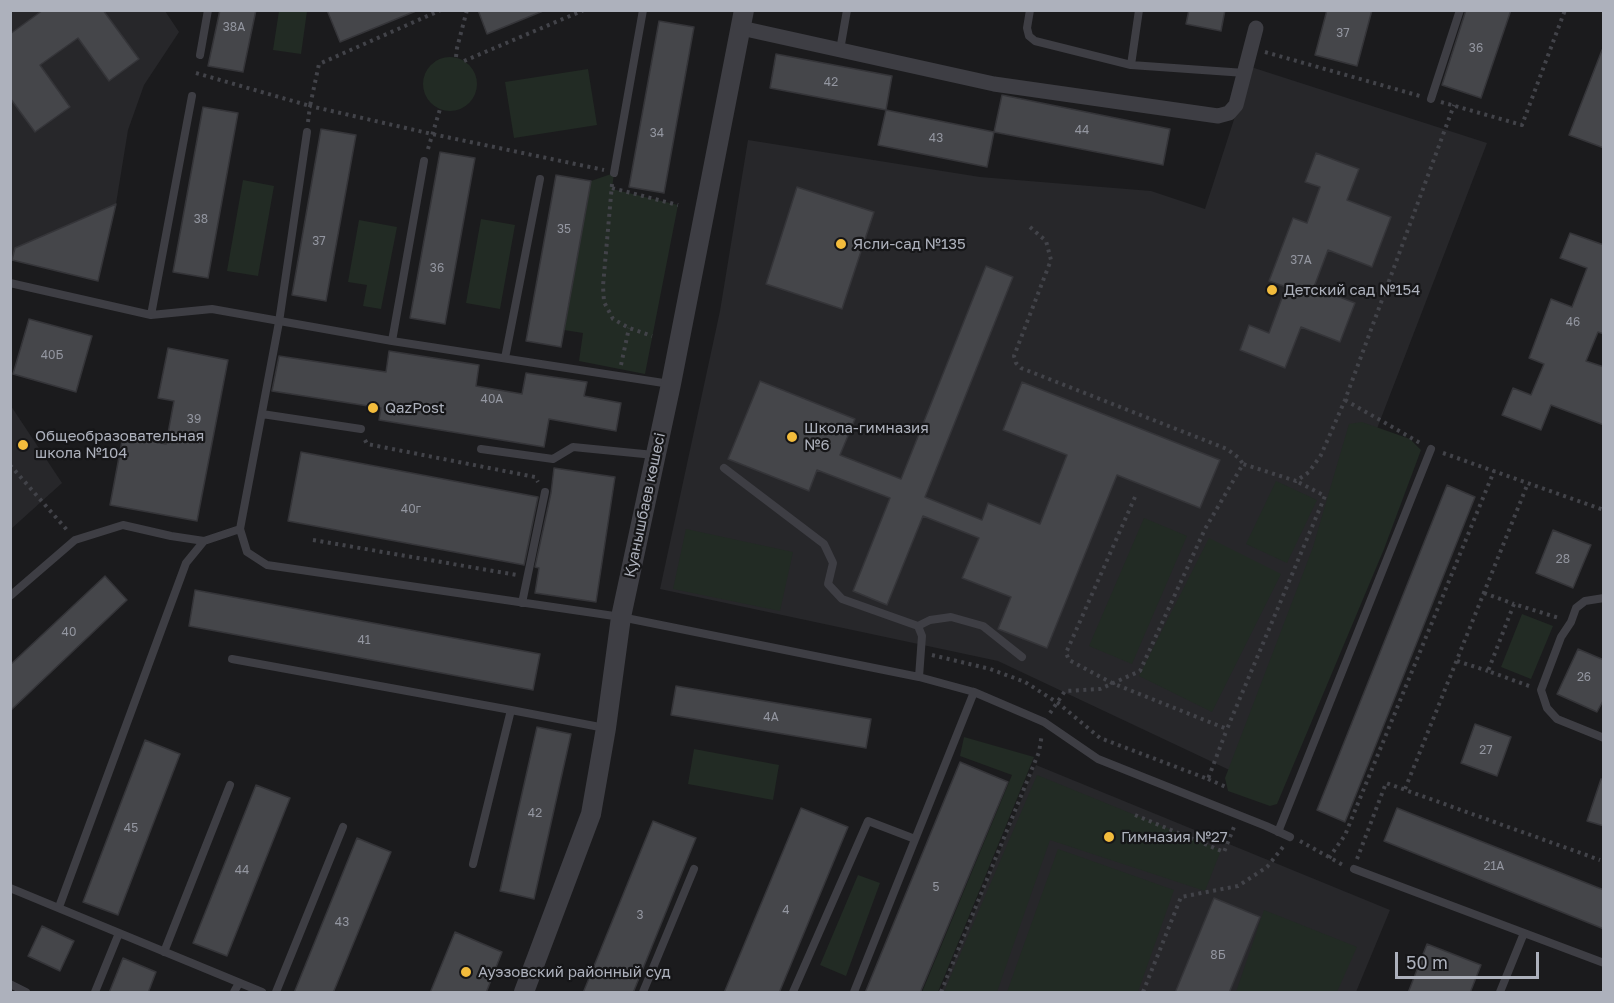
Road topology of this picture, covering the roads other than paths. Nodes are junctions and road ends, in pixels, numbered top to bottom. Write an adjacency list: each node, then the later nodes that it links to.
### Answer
1 (208, 10): 10 (lane)
2 (643, 10): 17 (lane)
3 (847, 10): 9 (lane)
4 (1030, 10): 11 (lane)
5 (1139, 10): 11 (lane)
6 (1460, 10): 14 (lane)
7 (742, 20): 9 (street); 24 (street, Қуанышбаев көшесі)
8 (1256, 28): 12 (street)
9 (840, 50): 12 (street)
10 (200, 55)
11 (1131, 65): 12 (lane)
12 (1245, 72)
13 (192, 96): 20 (lane)
14 (1431, 99)
15 (307, 132): 21 (lane)
16 (424, 161): 22 (lane)
17 (614, 172)
18 (540, 179): 23 (lane)
19 (10, 283): 20 (lane)
20 (151, 315): 21 (lane)
21 (279, 322): 22 (lane); 25 (lane)
22 (392, 341): 23 (lane)
23 (505, 358): 24 (lane)
24 (672, 384): 29 (street, Қуанышбаев көшесі)
25 (262, 414): 26 (lane); 32 (lane)
26 (361, 429)
27 (481, 449): 29 (lane)
28 (1431, 449): 48 (lane)
29 (656, 455): 37 (street, Қуанышбаев көшесі)
30 (724, 468): 38 (lane)
31 (545, 492): 36 (lane)
32 (240, 529): 33 (lane); 36 (lane)
33 (204, 541): 34 (lane); 55 (lane)
34 (10, 596)
35 (1604, 598): 45 (lane)
36 (522, 603): 37 (lane)
37 (621, 617): 41 (lane); 44 (street, Қуанышбаев көшесі)
38 (918, 626): 39 (lane); 41 (lane)
39 (1022, 657)
40 (232, 659): 43 (lane)
41 (919, 677): 42 (lane)
42 (974, 692): 48 (lane); 50 (lane)
43 (511, 710): 44 (lane); 51 (lane)
44 (606, 728): 67 (street, Қуанышбаев көшесі)
45 (1604, 738)
46 (230, 785): 58 (lane)
47 (343, 826): 66 (lane)
48 (1278, 832): 49 (lane)
49 (1290, 837)
50 (915, 839): 69 (lane); 70 (lane)
51 (473, 864)
52 (694, 869): 68 (lane)
53 (1354, 869): 57 (lane)
54 (10, 888): 55 (lane)
55 (59, 907): 56 (lane)
56 (119, 933): 58 (lane); 63 (lane)
57 (1524, 933): 59 (lane); 71 (lane)
58 (164, 952): 60 (lane)
59 (1604, 963)
60 (238, 983): 64 (lane); 65 (lane)
61 (10, 984): 62 (lane)
62 (26, 993)
63 (95, 993)
64 (234, 993)
65 (262, 993)
66 (276, 993)
67 (524, 993)
68 (643, 993)
69 (793, 993)
70 (854, 993)
71 (1500, 993)

